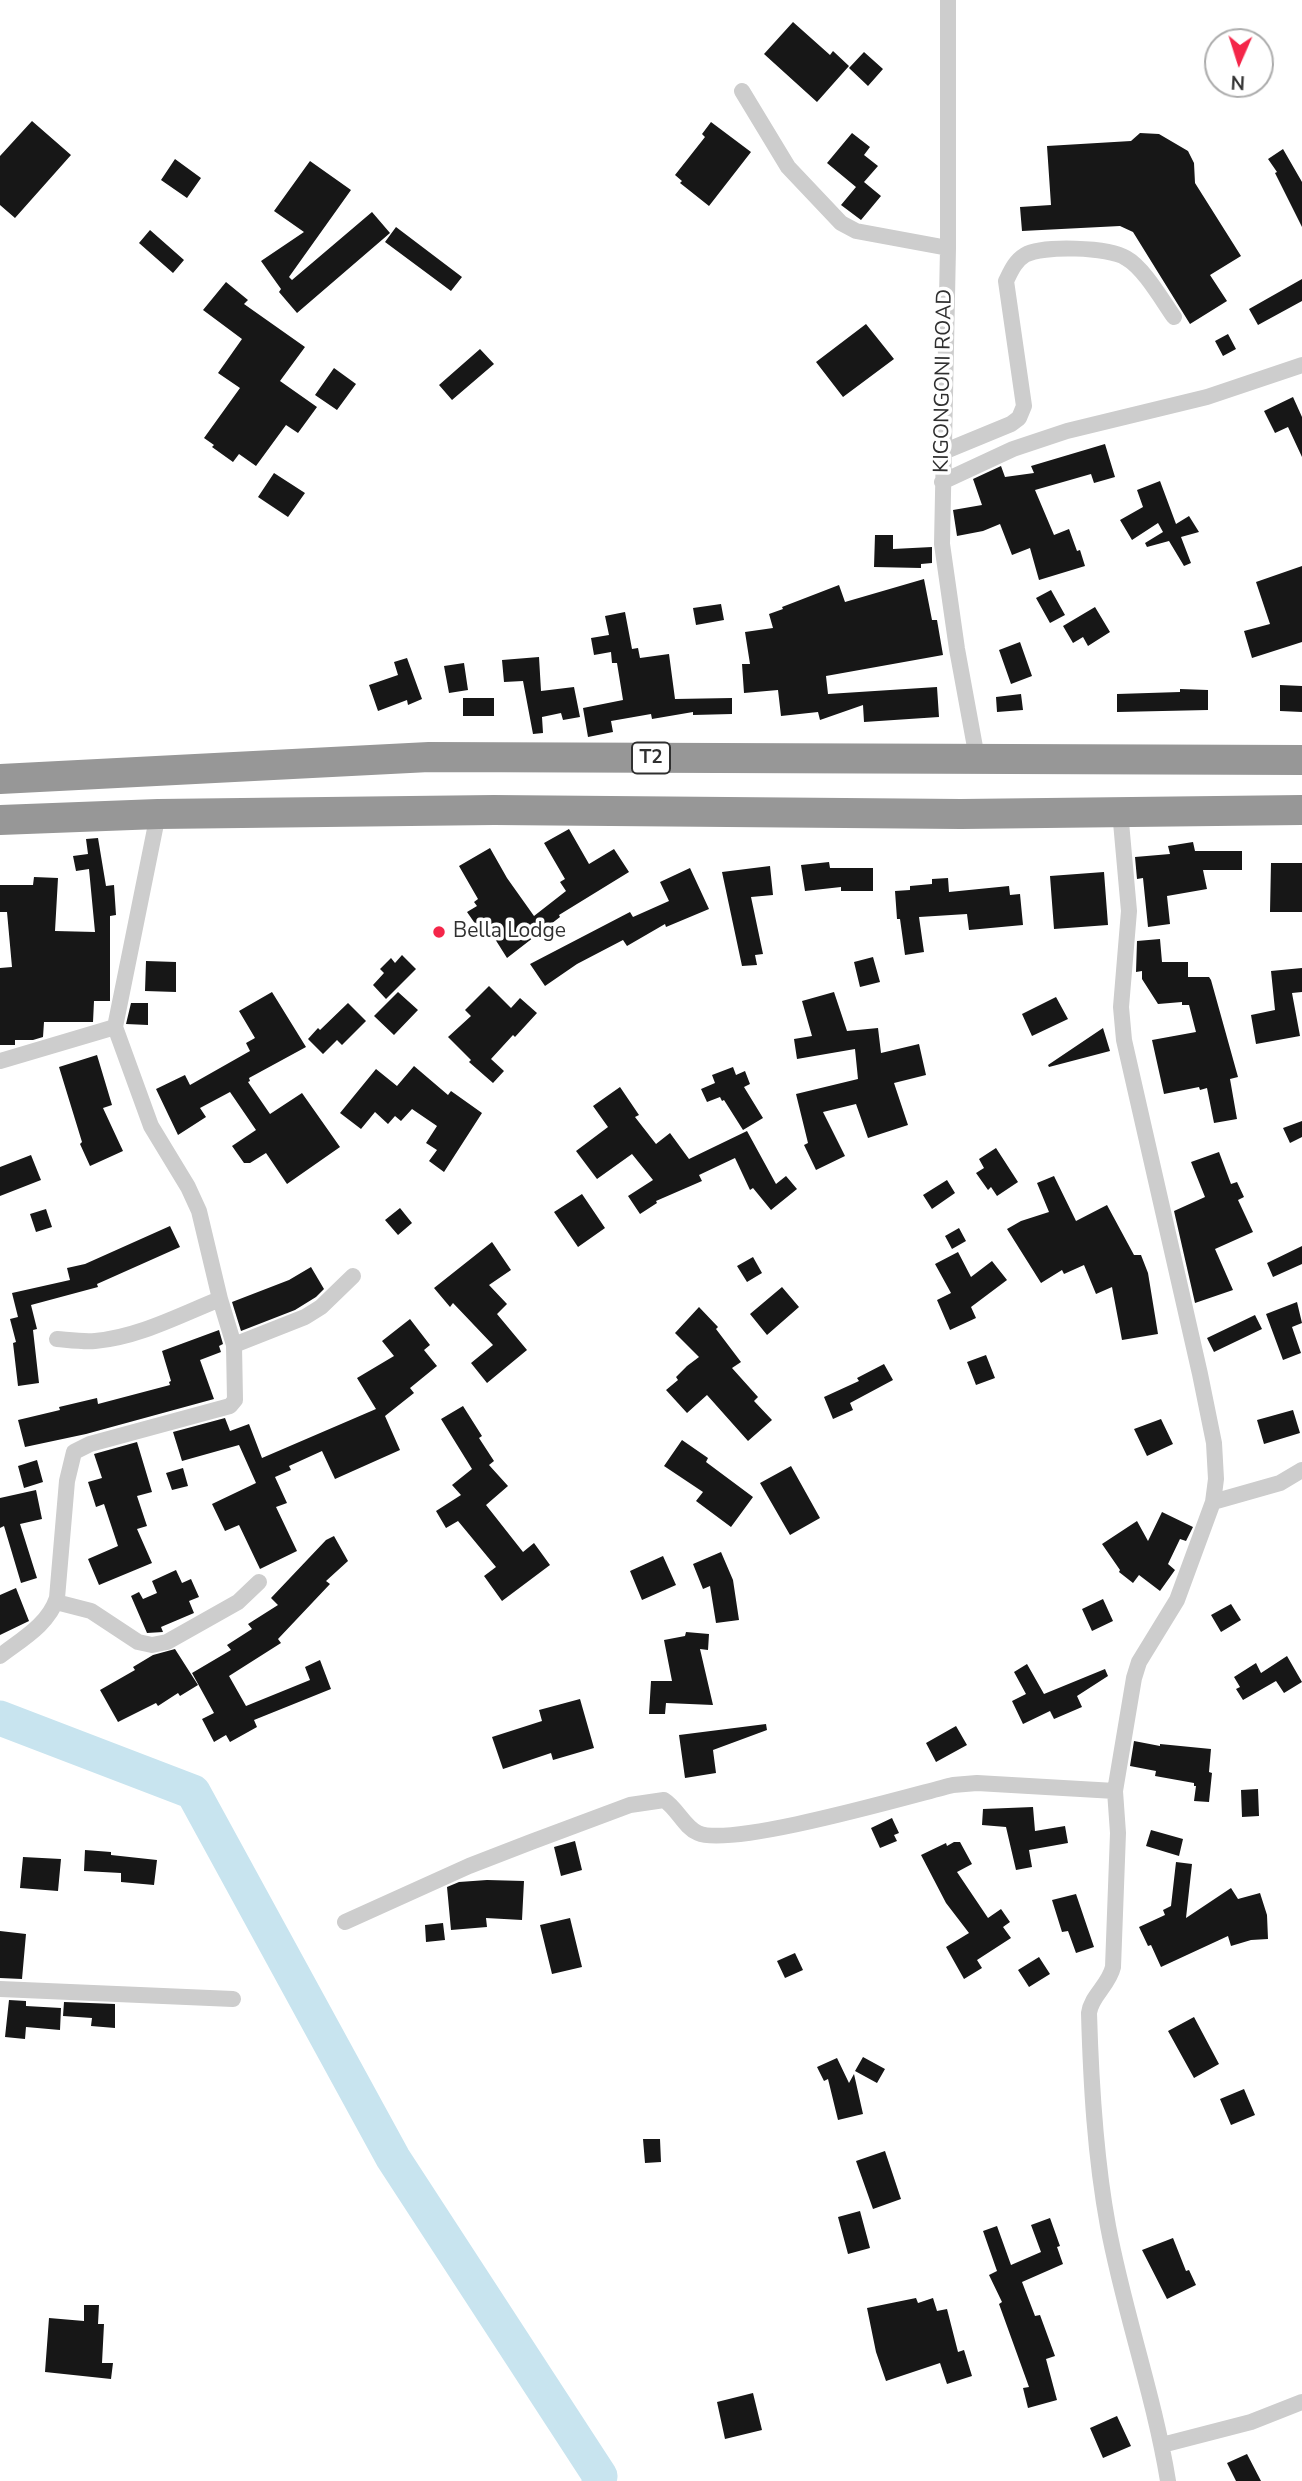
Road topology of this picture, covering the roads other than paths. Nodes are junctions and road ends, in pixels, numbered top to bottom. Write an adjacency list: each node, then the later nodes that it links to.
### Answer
1 (948, 0): 3 (street, KIGONGONI ROAD)
2 (742, 92): 3 (street)
3 (948, 248): 6 (street, KIGONGONI ROAD)
4 (1174, 317): 6 (street)
5 (1302, 365): 7 (street)
6 (943, 452): 7 (street, KIGONGONI ROAD)
7 (942, 482): 8 (street, KIGONGONI ROAD)
8 (977, 758): 9 (highway, T2); 10 (highway, T2)
9 (1302, 760)
10 (0, 779)
11 (1302, 810): 12 (highway)
12 (1120, 811): 13 (highway); 22 (street)
13 (158, 814): 14 (highway); 15 (street)
14 (0, 820)
15 (115, 1027): 16 (street); 18 (street)
16 (0, 1061)
17 (353, 1276): 20 (street)
18 (220, 1299): 19 (street); 20 (street)
19 (57, 1339)
20 (234, 1345): 24 (street)
21 (1302, 1470): 22 (street)
22 (1213, 1502): 26 (street)
23 (258, 1582): 24 (street)
24 (56, 1602): 25 (street)
25 (0, 1656)
26 (1115, 1791): 27 (street); 31 (street)
27 (345, 1922)
28 (0, 1989): 29 (street)
29 (233, 1999)
30 (1302, 2402): 31 (street)
31 (1162, 2445): 32 (street)
32 (1168, 2481)

